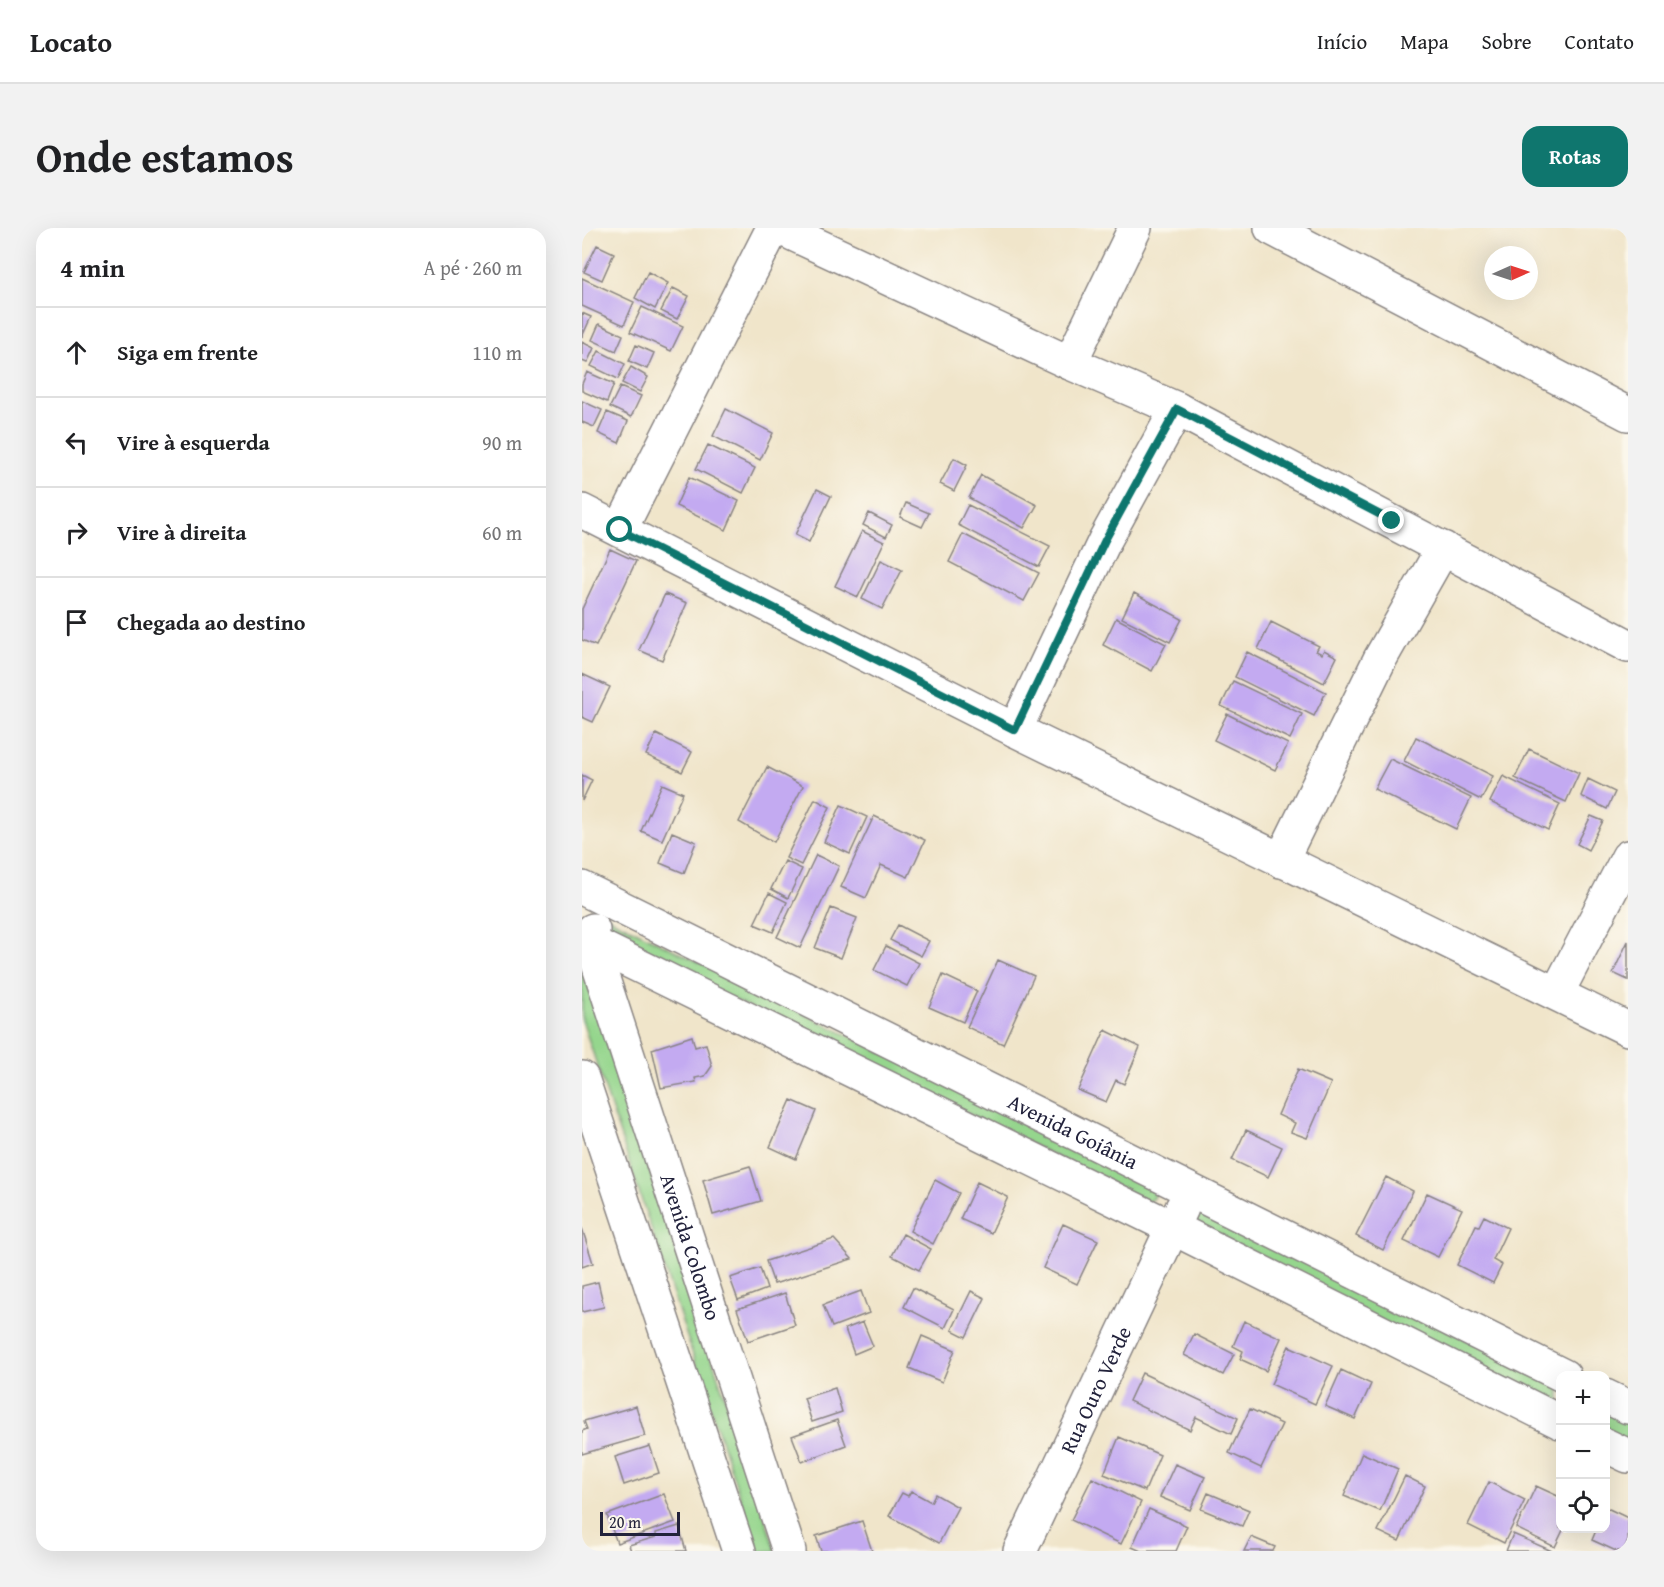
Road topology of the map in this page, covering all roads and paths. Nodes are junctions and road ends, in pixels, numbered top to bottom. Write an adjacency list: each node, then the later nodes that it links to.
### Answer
1 (772, 228): 9 (street)
2 (780, 228): 5 (street)
3 (1135, 228): 5 (street)
4 (1271, 228): 7 (street)
5 (1070, 363): 6 (street)
6 (1177, 409): 10 (street); 12 (street)
7 (1628, 414)
8 (582, 512): 9 (street)
9 (620, 530): 12 (street)
10 (1443, 548): 11 (street); 14 (street)
11 (1628, 646)
12 (1015, 730): 14 (street)
13 (1628, 857): 17 (street)
14 (1281, 861): 17 (street)
15 (590, 892): 16 (street); 20 (street, Avenida Goiânia)
16 (587, 940): 21 (street, Avenida Goiânia); 30 (street, Avenida Colombo)
17 (1557, 993): 18 (street)
18 (1628, 1029)
19 (582, 1078): 29 (street)
20 (1190, 1190): 21 (street, Rua Ouro Verde); 22 (street, Avenida Goiânia)
21 (1173, 1228): 25 (street, Avenida Goiânia); 28 (street, Rua Ouro Verde)
22 (1556, 1372)
23 (1610, 1398): 24 (street)
24 (1628, 1407)
25 (1556, 1420)
26 (1610, 1447): 27 (street)
27 (1628, 1456)
28 (1031, 1547)
29 (739, 1551)
30 (789, 1551)

